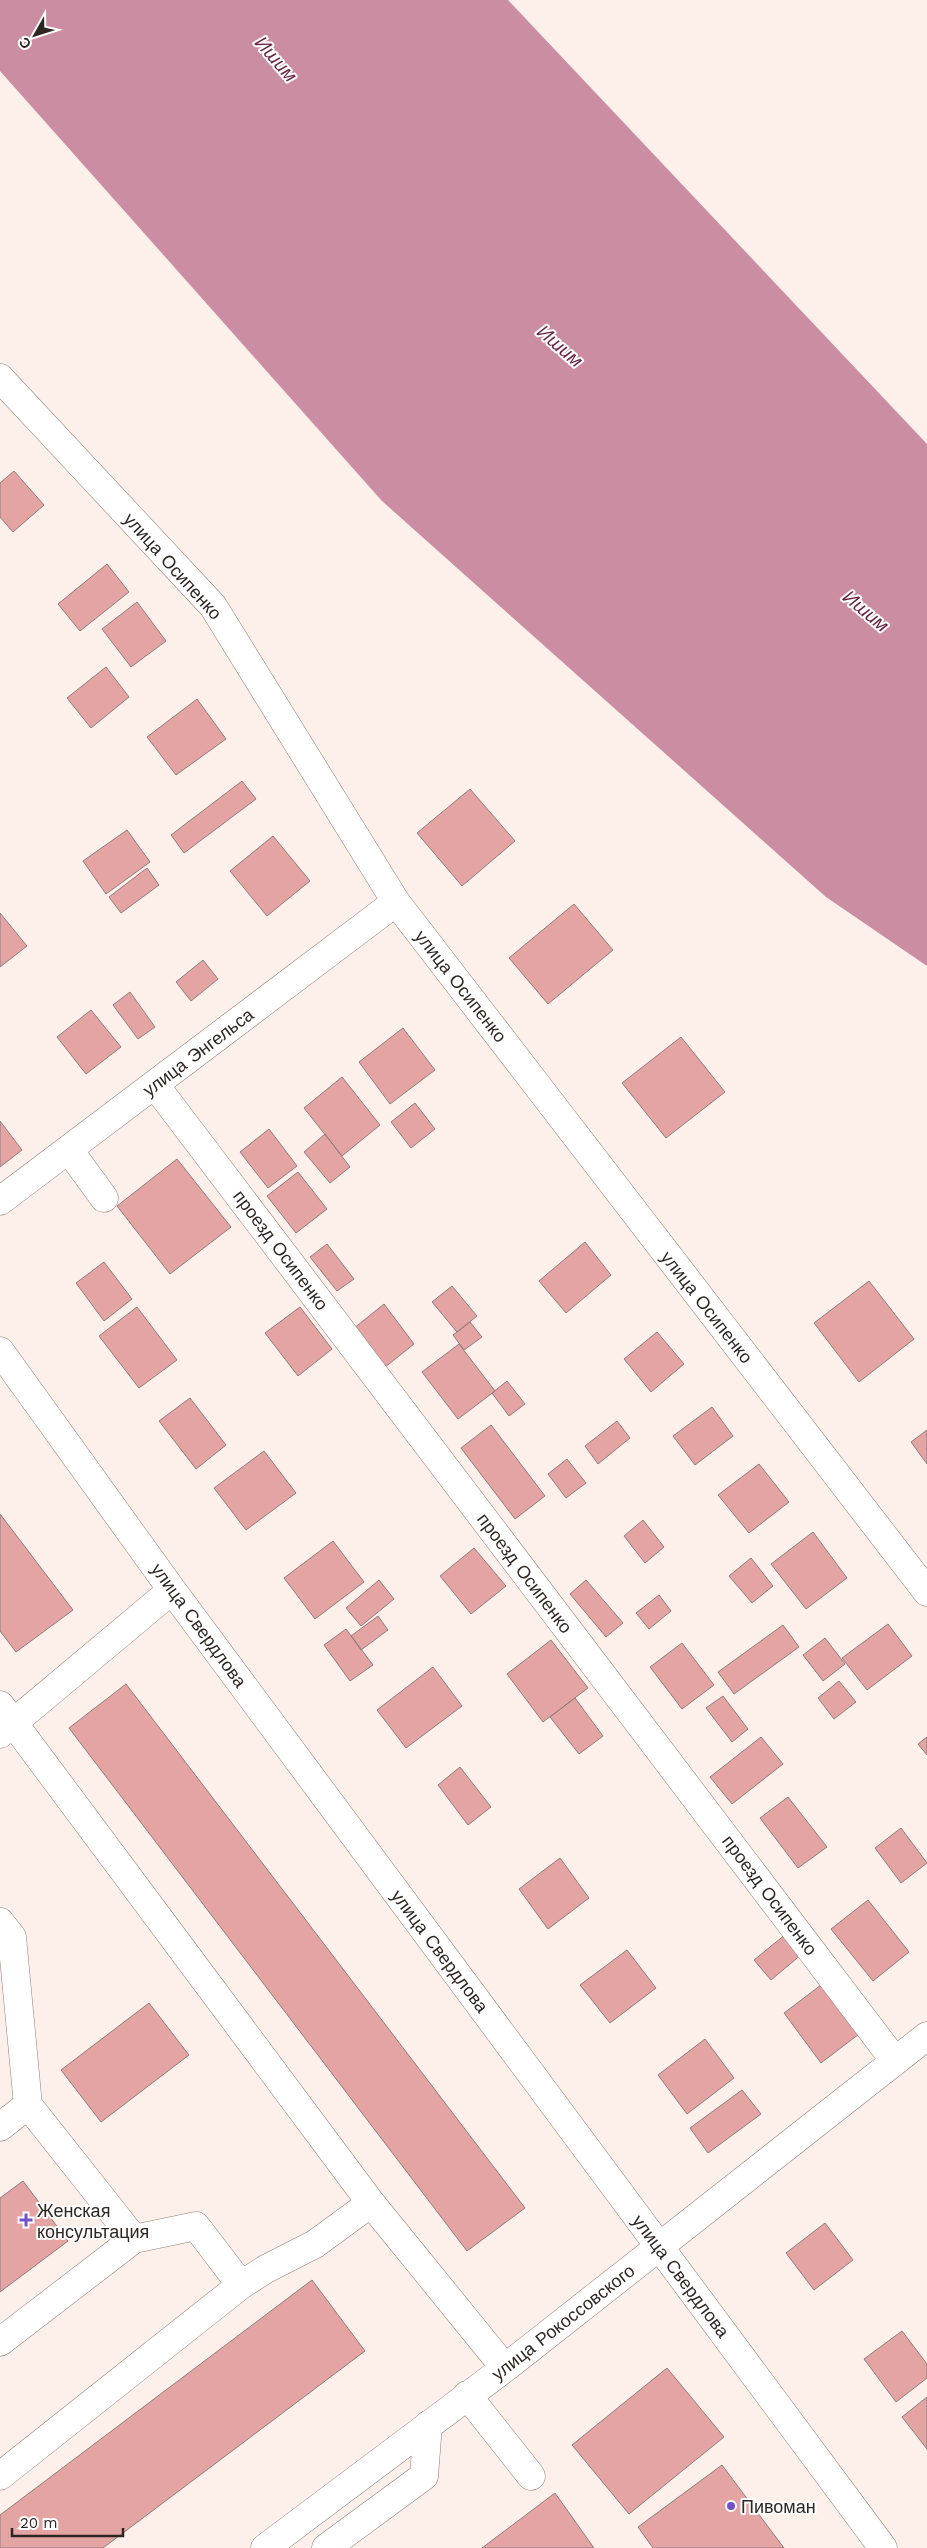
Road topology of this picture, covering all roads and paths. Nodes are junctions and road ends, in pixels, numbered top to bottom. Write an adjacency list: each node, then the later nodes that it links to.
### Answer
1 (0, 378): 2 (street, улица Осипенко)
2 (396, 902): 3 (street, улица Энгельса); 9 (street, улица Осипенко)
3 (155, 1084): 4 (street, улица Энгельса); 13 (street, проезд Осипенко)
4 (69, 1150): 5 (street); 6 (street, улица Энгельса)
5 (104, 1198)
6 (0, 1201)
7 (0, 1351): 8 (street, улица Свердлова)
8 (172, 1590): 10 (street); 18 (street, улица Свердлова)
9 (927, 1592)
10 (4, 1721): 16 (street)
11 (0, 1922): 14 (street)
12 (927, 2036): 13 (street, улица Рокоссовского)
13 (895, 2061): 18 (street, улица Рокоссовского)
14 (28, 2105): 15 (street); 17 (street)
15 (0, 2127)
16 (371, 2203): 19 (street); 21 (street)
17 (134, 2239): 19 (street); 20 (street)
18 (659, 2248): 21 (street, улица Рокоссовского); 28 (street, улица Свердлова)
19 (241, 2285): 24 (street)
20 (0, 2342)
21 (505, 2368): 22 (street, улица Рокоссовского)
22 (467, 2396): 23 (street, улица Рокоссовского); 25 (street)
23 (428, 2425): 26 (street, улица Рокоссовского); 27 (street)
24 (0, 2476)
25 (531, 2476)
26 (265, 2548)
27 (326, 2548)
28 (883, 2548)

